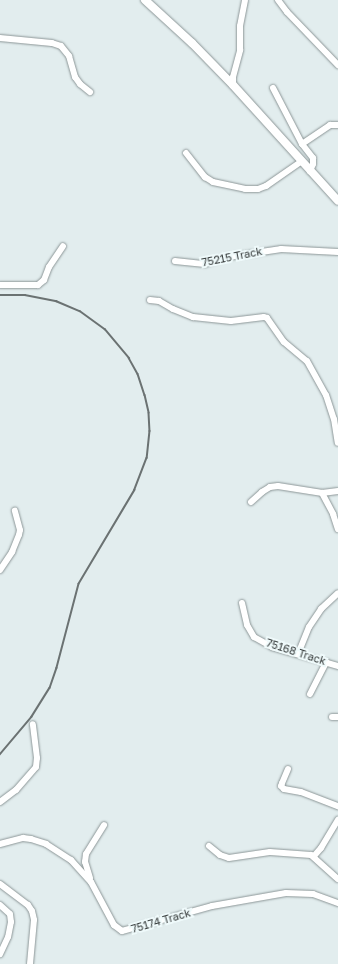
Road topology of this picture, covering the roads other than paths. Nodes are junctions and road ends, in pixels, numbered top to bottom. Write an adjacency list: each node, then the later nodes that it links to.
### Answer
1 (145, 0): 6 (street)
2 (245, 0): 6 (street)
3 (278, 0): 5 (street)
4 (0, 38): 8 (street)
5 (338, 64)
6 (233, 86): 12 (street)
7 (273, 88): 10 (street)
8 (90, 92)
9 (338, 125): 10 (street)
10 (302, 144): 13 (street)
11 (186, 153): 12 (street)
12 (302, 161): 13 (street)
13 (310, 171): 14 (street)
14 (338, 201)
15 (63, 246): 18 (street)
16 (338, 252): 17 (street, 75215 Track)
17 (175, 261)
18 (0, 285)
19 (150, 300): 20 (street)
20 (338, 442)
21 (338, 491): 22 (street)
22 (322, 493): 23 (street); 25 (street)
23 (251, 502)
24 (15, 511): 26 (street)
25 (338, 529)
26 (0, 570)
27 (338, 593): 29 (street)
28 (242, 603): 29 (street, 75168 Track)
29 (298, 654): 30 (street, 75168 Track)
30 (326, 662): 31 (street, 75168 Track); 32 (street)
31 (338, 666)
32 (310, 694)
33 (33, 724): 35 (street)
34 (288, 769): 36 (street)
35 (0, 802)
36 (338, 806)
37 (338, 820): 41 (street)
38 (104, 825): 43 (street)
39 (0, 844): 43 (street, 75174 Track)
40 (209, 846): 41 (street)
41 (314, 856): 42 (street)
42 (338, 879)
43 (90, 882): 45 (street, 75174 Track)
44 (0, 884): 48 (street)
45 (338, 903)
46 (0, 905): 47 (street)
47 (0, 954)
48 (30, 964)

